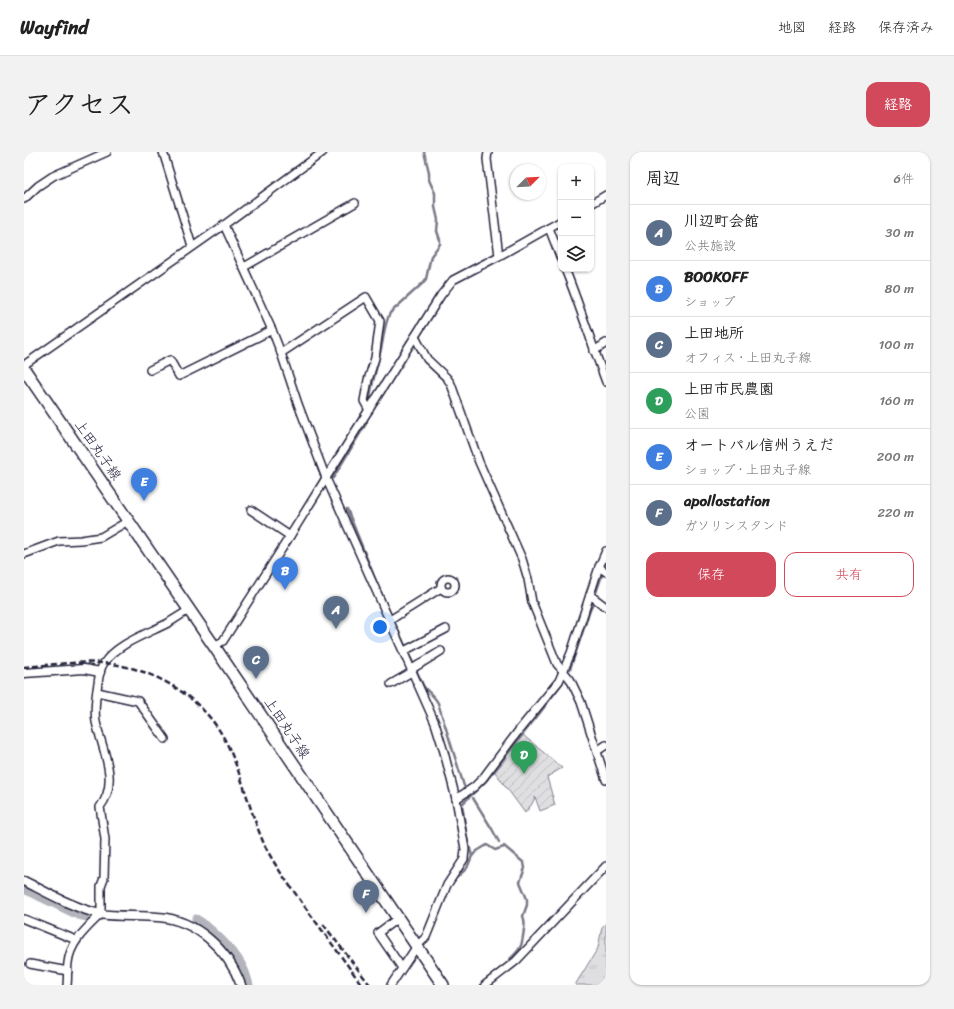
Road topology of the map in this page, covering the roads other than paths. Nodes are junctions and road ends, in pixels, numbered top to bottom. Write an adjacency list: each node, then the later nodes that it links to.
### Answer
1 (107, 152): 6 (street)
2 (164, 152): 12 (street)
3 (323, 152): 10 (street)
4 (488, 152): 14 (street)
5 (606, 195): 7 (street)
6 (24, 200)
7 (594, 202)
8 (355, 203): 15 (street)
9 (558, 223): 11 (street)
10 (224, 225): 12 (street); 15 (street)
11 (549, 228): 13 (street); 14 (street)
12 (192, 246): 22 (street)
13 (558, 251)
14 (499, 256): 18 (street)
15 (244, 267): 17 (street)
16 (566, 272): 20 (street)
17 (272, 330): 21 (street); 24 (street)
18 (416, 337): 26 (street); 46 (street)
19 (606, 343): 20 (street)
20 (594, 351): 25 (street)
21 (281, 353): 26 (street); 27 (street)
22 (24, 365)
23 (24, 370): 29 (main road, 上田丸子線)
24 (150, 370)
25 (606, 382)
26 (369, 410): 27 (street)
27 (326, 478): 30 (street); 39 (street)
28 (251, 510): 30 (street)
29 (128, 521): 32 (street); 38 (main road, 上田丸子線)
30 (290, 536): 41 (street)
31 (606, 551): 33 (street)
32 (24, 554)
33 (599, 567): 34 (street); 36 (street)
34 (606, 572)
35 (441, 588): 39 (street)
36 (590, 596): 37 (street); 46 (street)
37 (606, 607)
38 (189, 610): 41 (main road, 上田丸子線); 45 (street)
39 (392, 618): 43 (street)
40 (446, 629): 43 (street)
41 (214, 646): 58 (main road, 上田丸子線)
42 (441, 651): 44 (street)
43 (404, 652): 44 (street)
44 (412, 669): 48 (street); 54 (street)
45 (100, 672): 47 (street); 49 (street)
46 (563, 672): 52 (street); 54 (street)
47 (24, 673)
48 (391, 684)
49 (97, 692): 50 (street); 57 (street)
50 (165, 738)
51 (606, 745): 52 (street)
52 (597, 752): 53 (street)
53 (606, 780)
54 (456, 799): 61 (street)
55 (606, 866): 69 (street)
56 (24, 881): 57 (street)
57 (101, 914): 60 (street); 66 (street)
58 (398, 918): 61 (main road, 上田丸子線); 63 (street)
59 (24, 919): 60 (street)
60 (76, 940): 64 (street)
61 (417, 946): 63 (street); 68 (main road, 上田丸子線)
62 (30, 964): 64 (street)
63 (402, 968): 67 (street)
64 (68, 971): 65 (street)
65 (68, 985)
66 (241, 985)
67 (391, 985)
68 (443, 985)
69 (485, 985)

